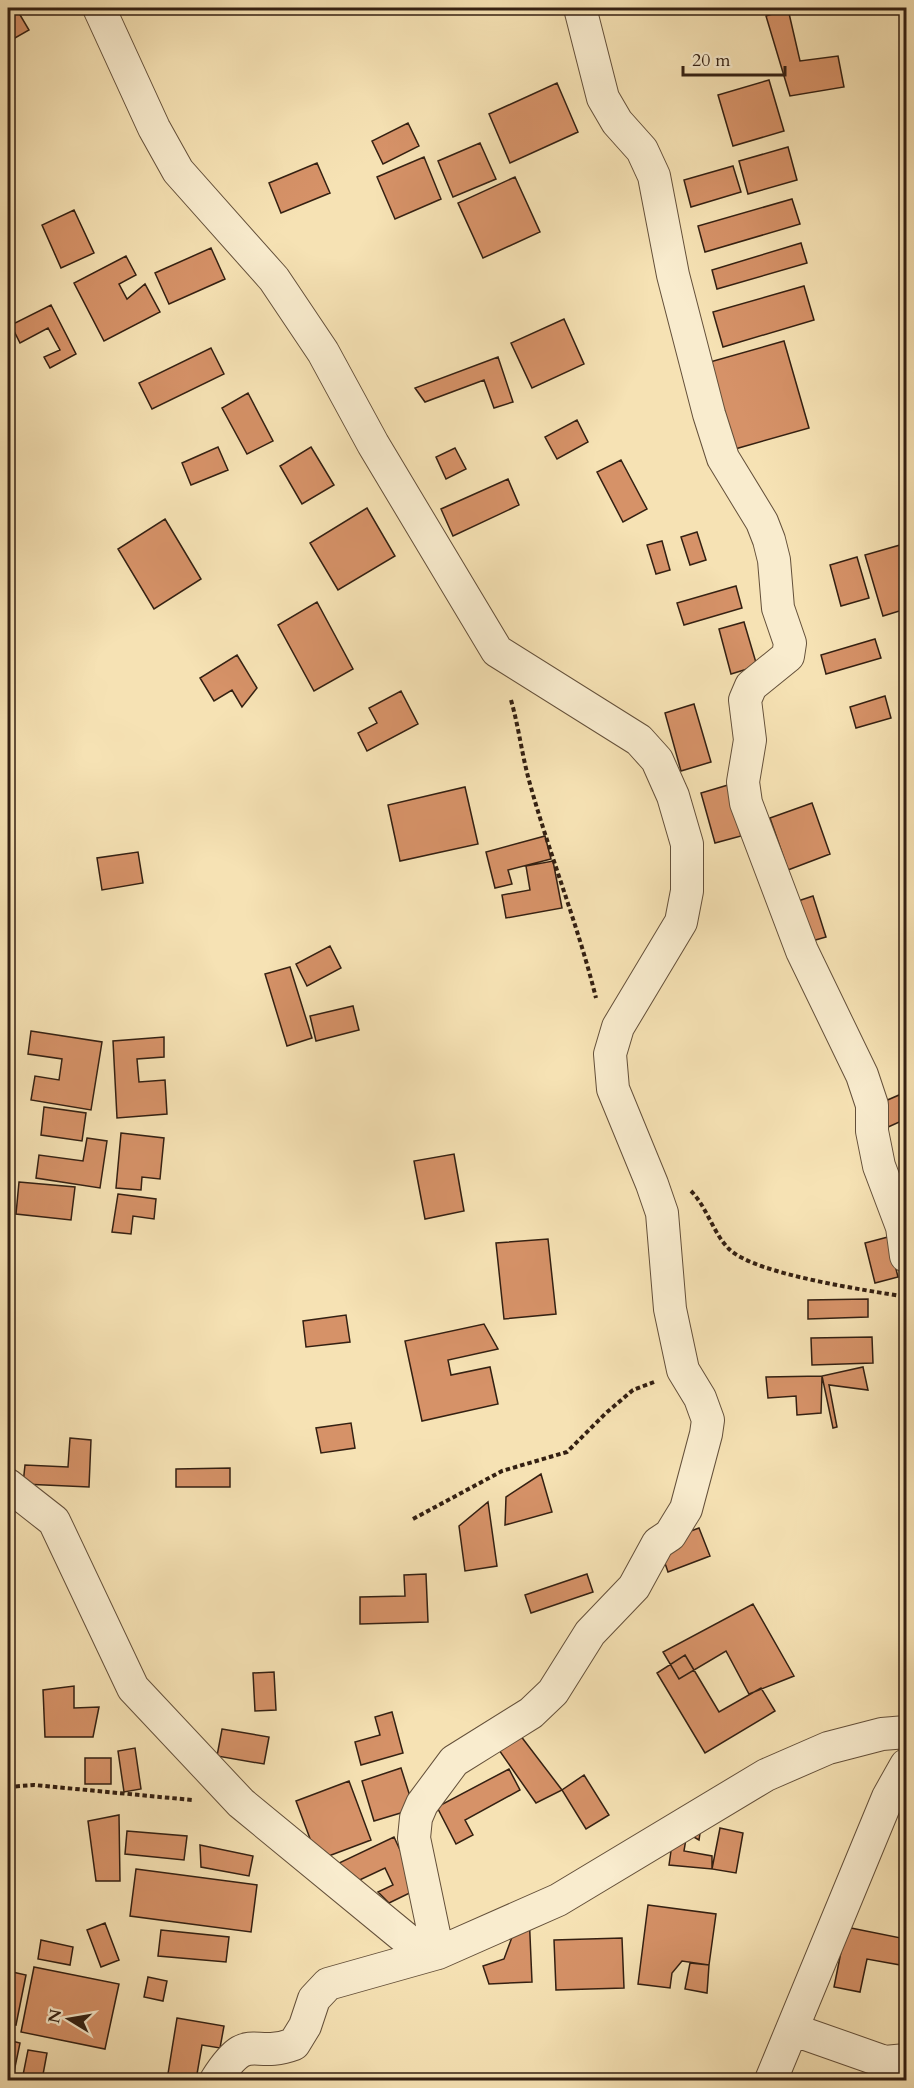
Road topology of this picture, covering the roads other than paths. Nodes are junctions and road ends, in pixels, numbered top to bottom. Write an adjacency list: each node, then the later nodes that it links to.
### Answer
1 (99, 8): 7 (street)
2 (580, 8): 3 (street)
3 (906, 1256)
4 (8, 1485): 7 (street)
5 (906, 1732): 7 (street)
6 (906, 1765): 8 (street)
7 (433, 1955): 10 (street)
8 (794, 2030): 9 (street); 11 (street)
9 (906, 2060)
10 (216, 2080)
11 (771, 2080)

